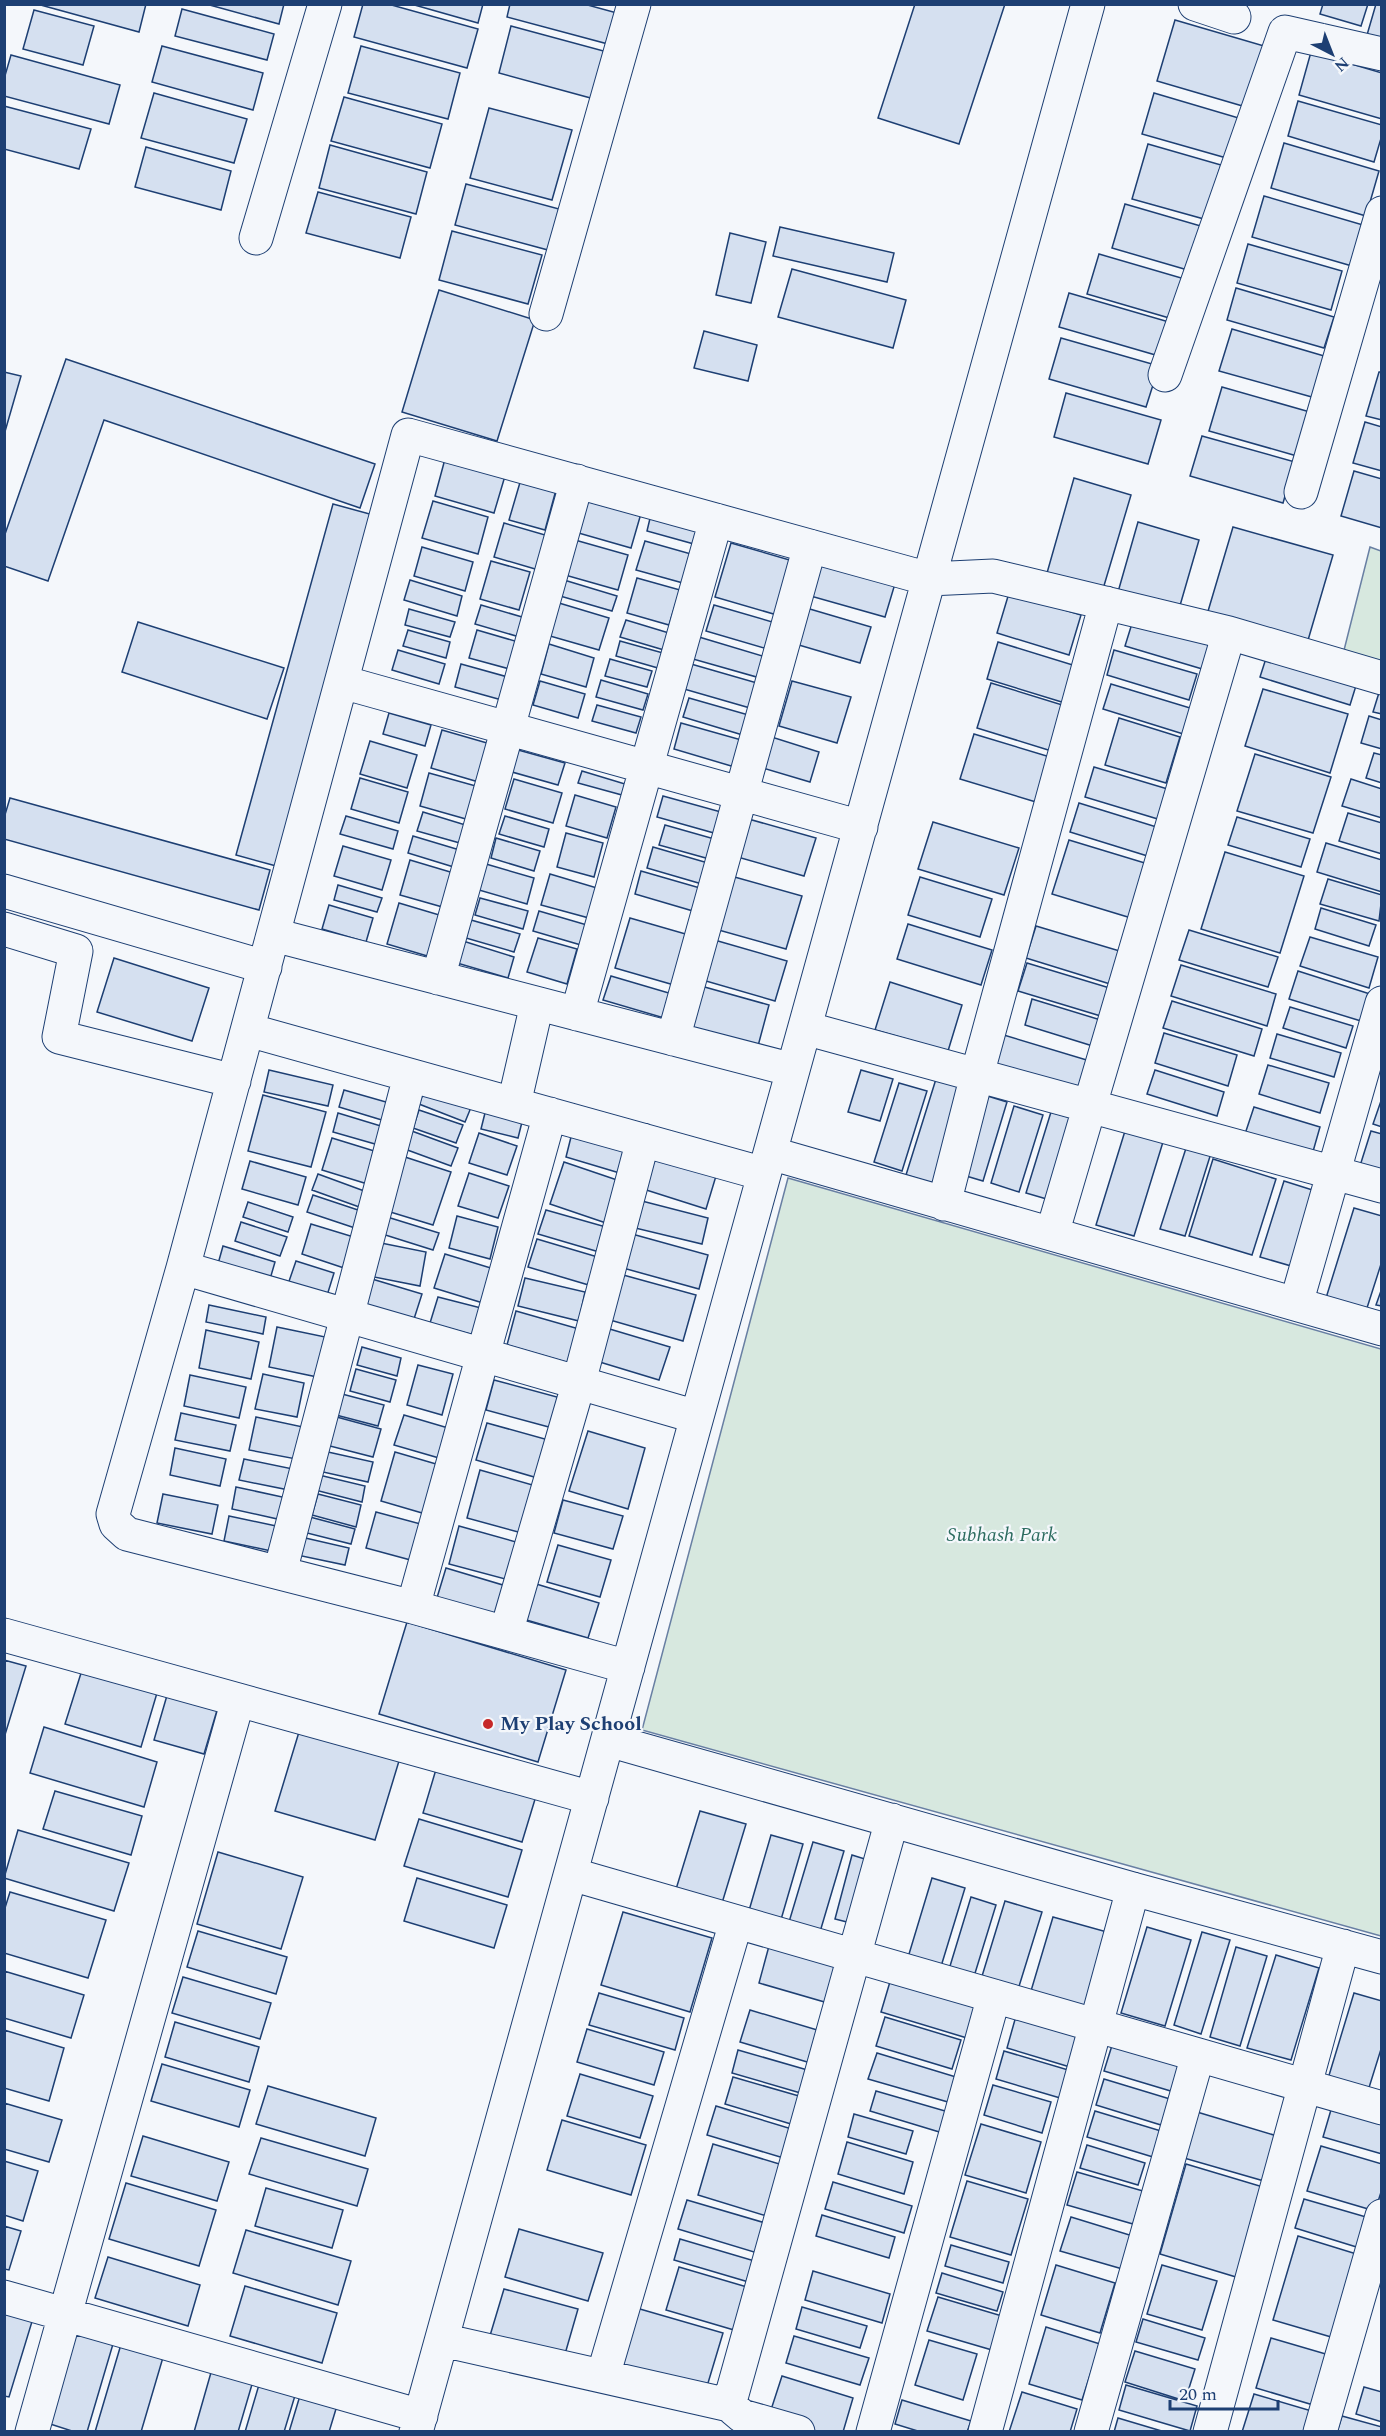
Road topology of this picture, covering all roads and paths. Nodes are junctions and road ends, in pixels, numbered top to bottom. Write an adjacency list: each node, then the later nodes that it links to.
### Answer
1 (325, 4): 8 (street)
2 (634, 4): 9 (street)
3 (1088, 4): 15 (street)
4 (1195, 4): 5 (street)
5 (1234, 17)
6 (1382, 54): 10 (street)
7 (1382, 213): 12 (street)
8 (256, 238)
9 (546, 314)
10 (1165, 375)
11 (577, 481): 13 (street); 19 (street); 20 (street)
12 (1301, 492)
13 (716, 520): 14 (street); 21 (street)
14 (810, 546): 15 (street); 22 (street)
15 (929, 579): 16 (street); 23 (street)
16 (1106, 603): 17 (street); 36 (street)
17 (1229, 633): 18 (street); 40 (street)
18 (1382, 678)
19 (342, 682): 20 (street); 26 (street)
20 (508, 728): 21 (street); 28 (street)
21 (647, 767): 22 (street); 31 (street)
22 (741, 793): 23 (street); 34 (street)
23 (861, 827): 32 (street)
24 (4, 891): 27 (street)
25 (4, 929): 38 (street)
26 (274, 935): 27 (street); 28 (street)
27 (265, 967): 33 (street)
28 (438, 978): 30 (street)
29 (1382, 1003): 44 (street)
30 (537, 1004): 31 (street); 39 (street)
31 (577, 1014): 34 (street)
32 (805, 1028): 35 (street); 36 (street)
33 (248, 1030): 37 (street); 38 (street)
34 (673, 1039): 35 (street)
35 (793, 1070): 43 (street)
36 (977, 1075): 40 (street); 46 (street)
37 (410, 1076): 39 (street); 50 (street)
38 (234, 1081): 48 (street)
39 (514, 1104): 41 (street)
40 (1091, 1106): 44 (street); 47 (street)
41 (550, 1114): 42 (street); 52 (street)
42 (644, 1140): 43 (street); 53 (street)
43 (767, 1164): 46 (street); 54 (street)
44 (1332, 1173): 45 (street); 49 (street)
45 (1382, 1186)
46 (944, 1204): 47 (street)
47 (1052, 1234): 49 (street)
48 (183, 1268): 50 (street); 55 (street)
49 (1296, 1304): 51 (street)
50 (347, 1315): 52 (street); 55 (street)
51 (1382, 1329)
52 (483, 1354): 53 (street); 56 (street)
53 (579, 1382): 54 (street); 57 (street)
54 (697, 1417): 59 (street)
55 (280, 1572): 56 (street)
56 (413, 1607): 57 (street)
57 (506, 1633): 59 (street)
58 (4, 1635): 60 (street)
59 (628, 1668): 61 (street)
60 (238, 1700): 62 (street); 77 (street)
61 (608, 1740): 62 (street); 63 (street)
62 (592, 1798): 64 (street)
63 (892, 1820): 65 (street); 68 (street)
64 (571, 1874): 66 (street); 78 (street)
65 (1133, 1889): 67 (street); 71 (street)
66 (736, 1922): 68 (street); 79 (street)
67 (1343, 1946): 69 (street); 73 (street)
68 (855, 1956): 70 (street); 80 (street)
69 (1382, 1957)
70 (994, 1996): 71 (street); 84 (street)
71 (1096, 2025): 72 (street); 85 (street)
72 (1198, 2055): 73 (street); 86 (street)
73 (1304, 2085): 74 (street); 87 (street)
74 (1382, 2108)
75 (1382, 2216): 88 (street)
76 (4, 2297): 77 (street)
77 (65, 2314): 81 (street); 82 (street)
78 (442, 2340): 79 (street); 81 (street)
79 (603, 2376): 80 (street)
80 (729, 2405): 83 (street)
81 (418, 2424)
82 (32, 2432)
83 (798, 2432)
84 (873, 2432)
85 (985, 2432)
86 (1091, 2432)
87 (1210, 2432)
88 (1320, 2432)

